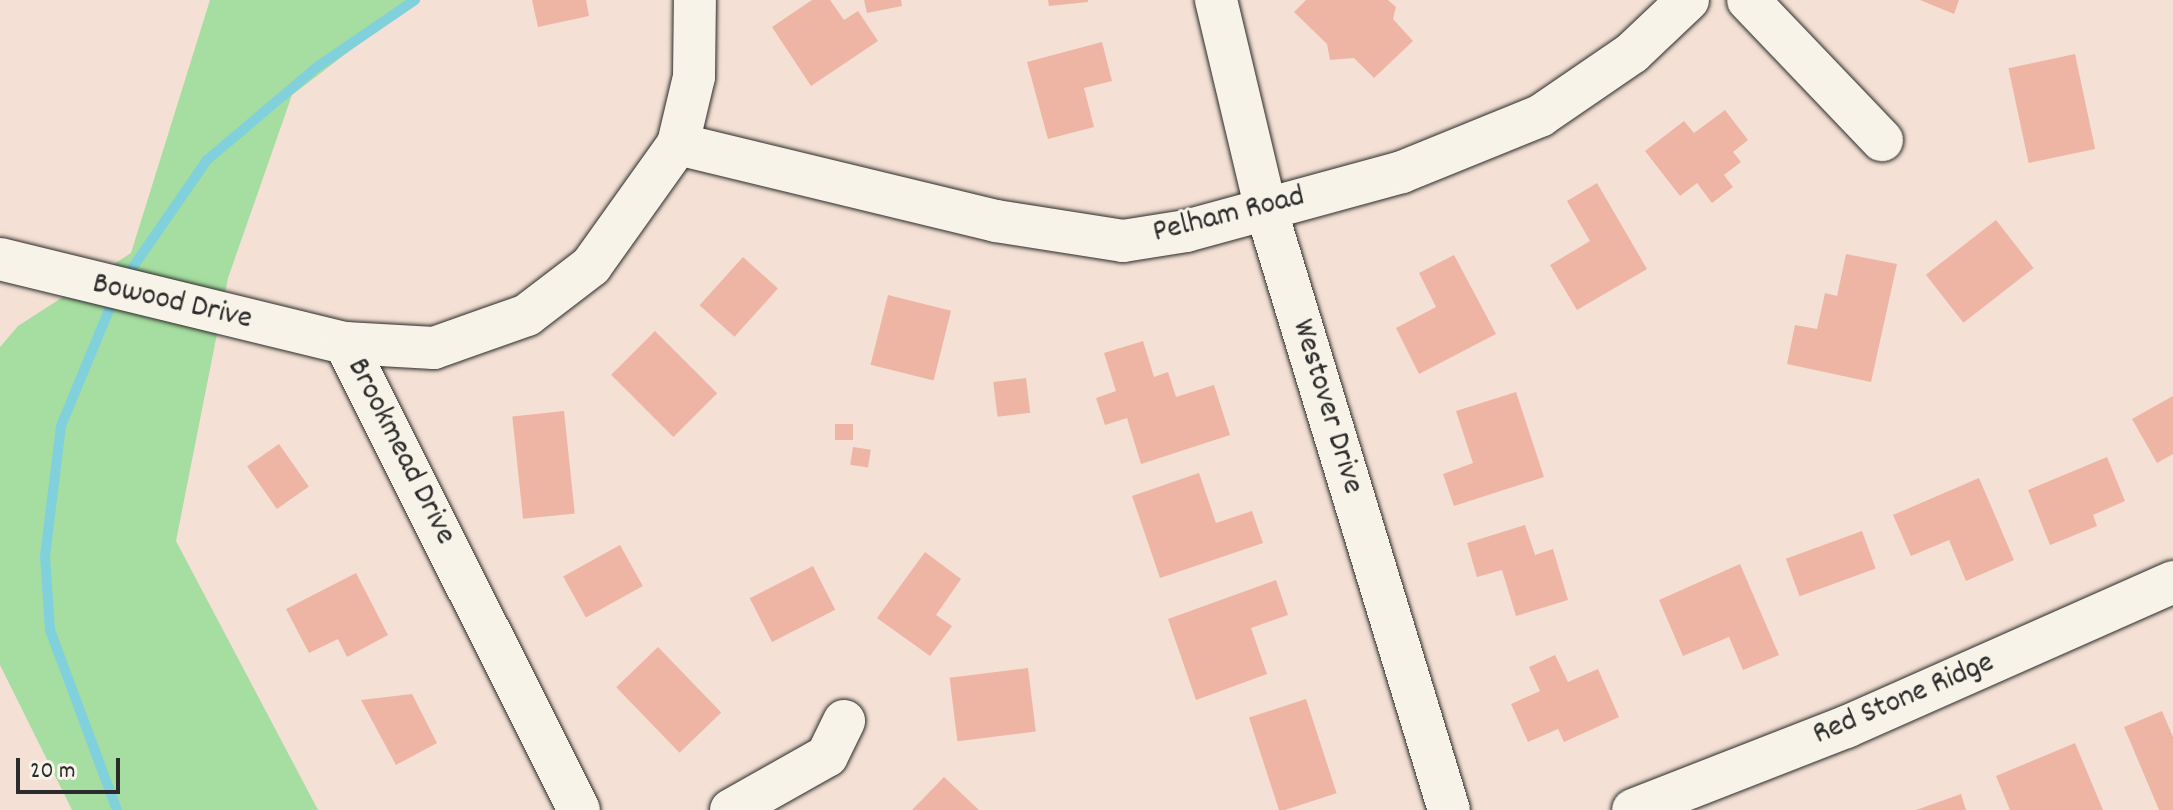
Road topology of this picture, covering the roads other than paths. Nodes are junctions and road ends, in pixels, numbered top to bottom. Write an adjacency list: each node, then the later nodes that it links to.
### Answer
1 (695, 0): 6 (street, Brookmead Drive)
2 (1216, 0): 7 (street, Westover Drive)
3 (1688, 0): 7 (street, Pelham Road)
4 (1748, 0): 5 (street)
5 (1882, 140)
6 (678, 144): 7 (street, Pelham Road); 9 (street, Brookmead Drive)
7 (1265, 206): 14 (street, Westover Drive)
8 (0, 259): 9 (street, Bowood Drive)
9 (345, 343): 12 (street, Brookmead Drive)
10 (2173, 582): 15 (street, Red Stone Ridge)
11 (844, 721): 13 (street)
12 (579, 810)
13 (731, 810)
14 (1449, 810)
15 (1633, 810)

